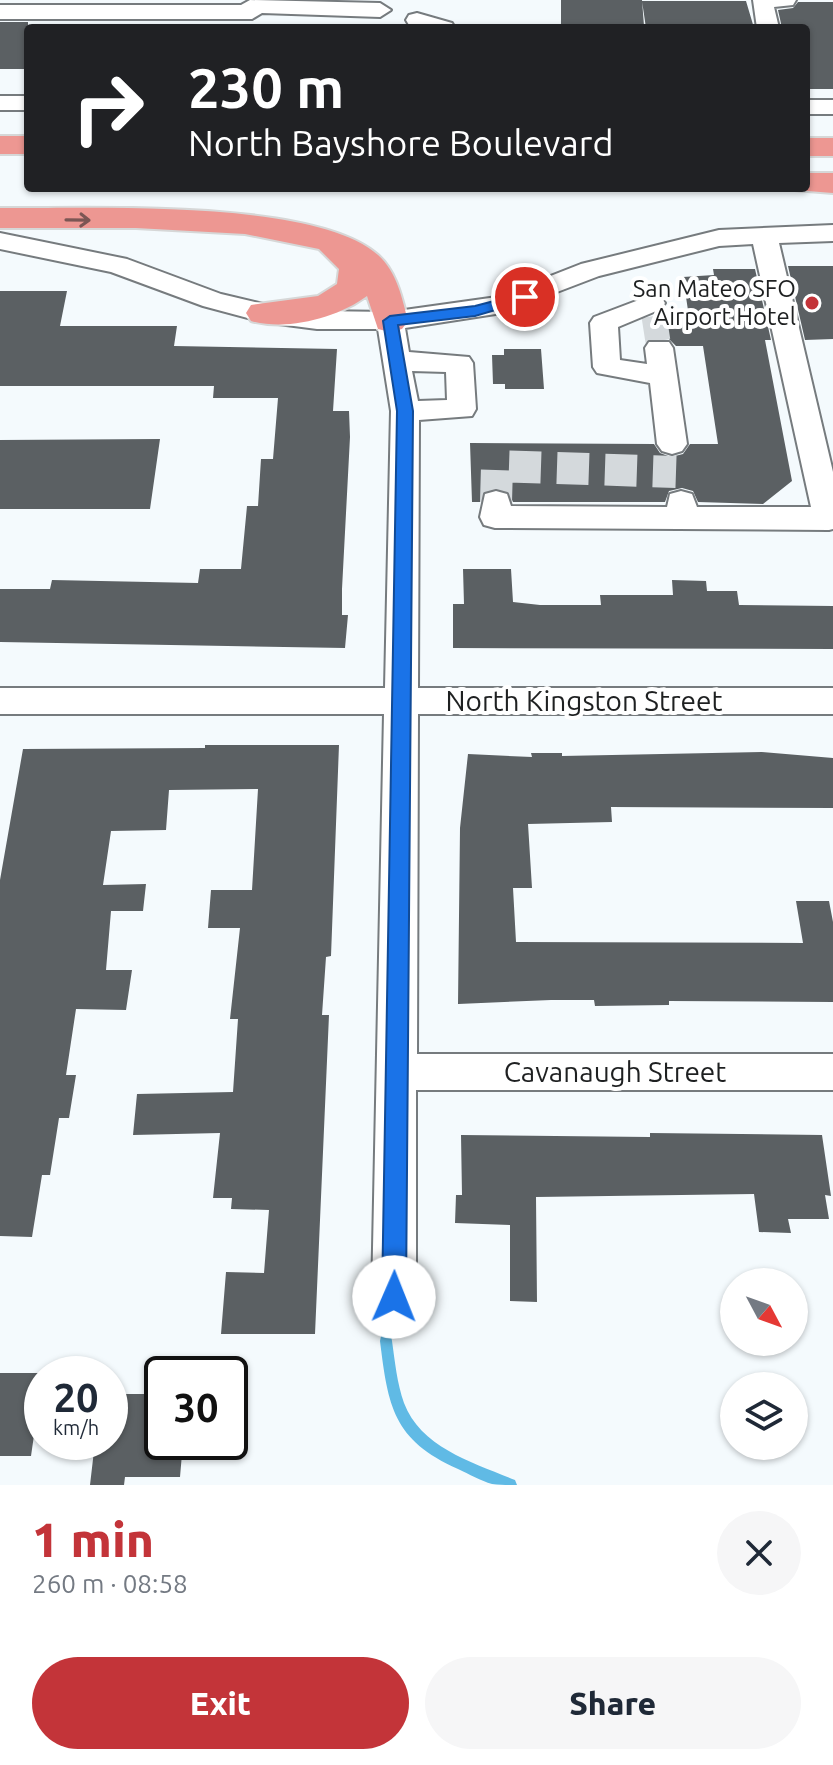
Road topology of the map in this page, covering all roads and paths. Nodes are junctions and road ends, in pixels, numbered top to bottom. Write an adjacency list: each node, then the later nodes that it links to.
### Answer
1 (785, 0): 7 (street)
2 (380, 10): 3 (street)
3 (252, 11): 4 (street)
4 (0, 12)
5 (417, 20): 6 (street)
6 (430, 24)
7 (767, 24)
8 (0, 103): 9 (street)
9 (24, 103)
10 (810, 107): 11 (street)
11 (833, 107)
12 (0, 145): 13 (highway)
13 (24, 145)
14 (810, 147): 15 (highway)
15 (833, 147)
16 (810, 183): 17 (highway)
17 (833, 183)
18 (0, 188): 19 (highway)
19 (24, 188)
20 (0, 218): 21 (highway, one-way to 21)
21 (283, 228): 26 (highway); 27 (highway)
22 (833, 233): 23 (street)
23 (764, 236): 25 (street); 34 (street)
24 (0, 241): 26 (street)
25 (630, 258): 27 (street); 30 (street)
26 (263, 313): 27 (street)
27 (390, 321): 29 (street)
28 (659, 348): 30 (street)
29 (398, 361): 31 (street); 31 (street)
30 (663, 376): 32 (street)
31 (405, 411): 37 (street)
32 (672, 444)
33 (496, 502): 34 (street)
34 (831, 518)
35 (0, 701): 37 (street, North Kingston Street)
36 (833, 701): 37 (street, North Kingston Street)
37 (402, 702): 38 (street)
38 (397, 1072): 39 (street, Cavanaugh Street); 40 (street)
39 (833, 1072)
40 (394, 1297)

